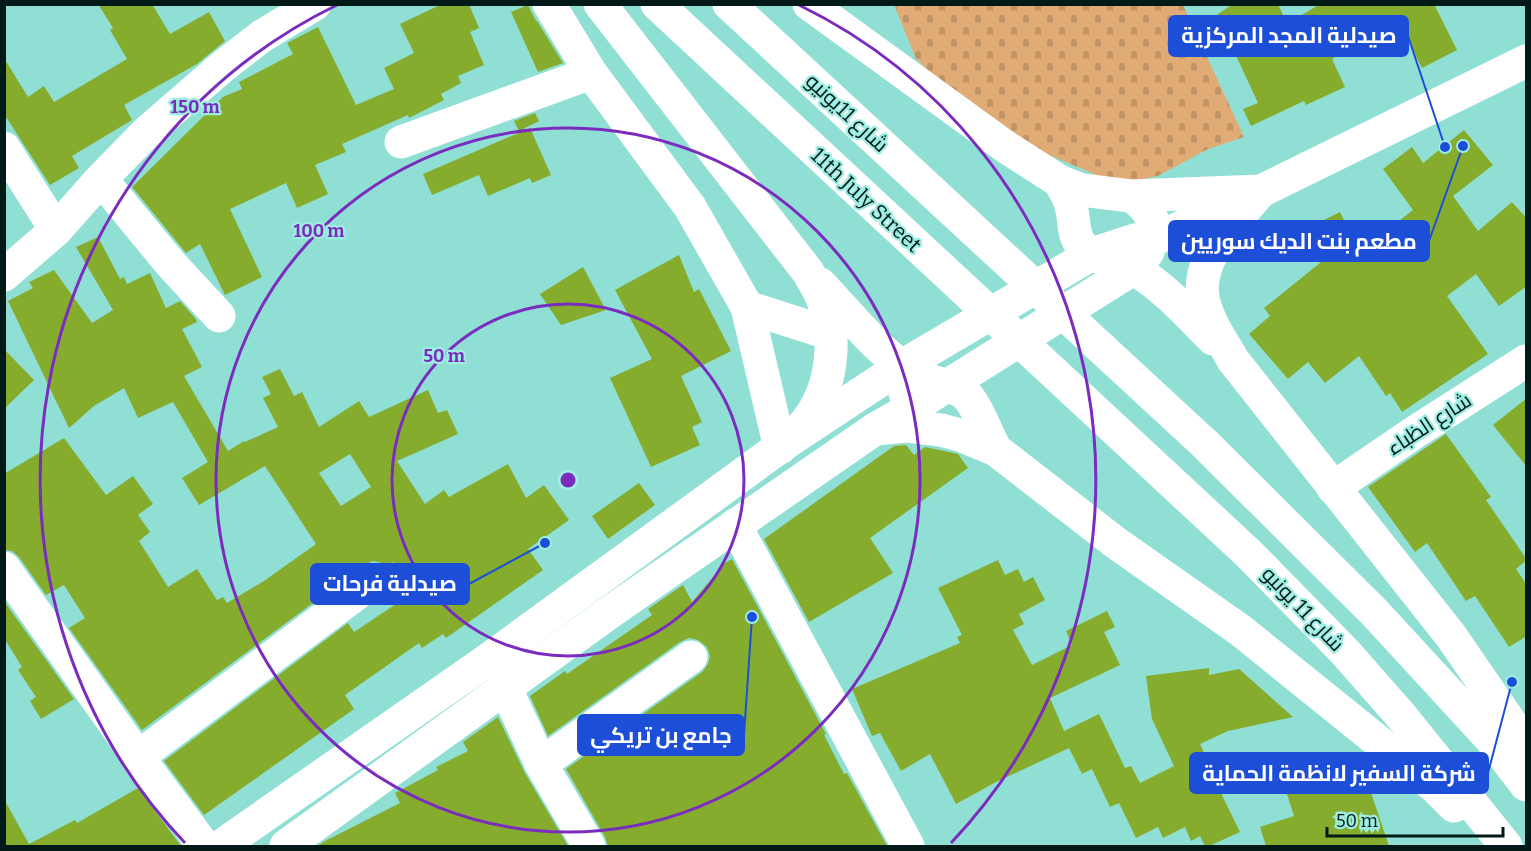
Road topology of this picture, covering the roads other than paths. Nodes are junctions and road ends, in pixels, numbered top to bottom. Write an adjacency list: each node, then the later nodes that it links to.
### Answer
1 (315, 4): 11 (main road)
2 (549, 4): 8 (main road)
3 (600, 4): 19 (main road)
4 (657, 4): 28 (main road, 11th July Street)
5 (729, 4): 41 (main road, شارع 11يونيو)
6 (808, 4): 12 (main road)
7 (1527, 61): 13 (main road)
8 (591, 73): 9 (main road); 21 (main road)
9 (401, 142)
10 (4, 148): 15 (main road)
11 (101, 179): 15 (main road); 22 (main road)
12 (1059, 181): 14 (main road); 17 (main road)
13 (1261, 191): 14 (main road); 16 (main road); 24 (main road)
14 (1131, 196): 16 (main road)
15 (56, 230): 20 (main road)
16 (1157, 238): 17 (main road); 18 (main road)
17 (1092, 254): 18 (main road); 26 (main road)
18 (1133, 269): 24 (main road); 27 (main road)
19 (808, 272): 23 (main road); 26 (main road)
20 (4, 275)
21 (747, 307): 23 (main road); 30 (main road)
22 (219, 316)
23 (831, 334): 30 (main road)
24 (1233, 360): 32 (main road)
25 (1527, 361): 32 (main road, شارع الظباء)
26 (903, 366): 27 (main road); 29 (main road); 30 (main road)
27 (944, 386): 29 (main road); 31 (main road)
28 (1075, 395): 48 (main road, شارع 11 يونيو)
29 (916, 418): 31 (main road); 33 (main road)
30 (784, 446): 43 (main road)
31 (996, 450): 47 (main road)
32 (1333, 488): 38 (main road)
33 (735, 525): 37 (main road); 46 (main road)
34 (4, 568): 39 (main road)
35 (375, 580): 39 (main road)
36 (691, 657): 40 (main road)
37 (505, 687): 40 (main road); 44 (main road)
38 (1527, 745)
39 (138, 757): 42 (main road)
40 (541, 764): 45 (main road)
41 (1527, 784)
42 (204, 846)
43 (221, 846)
44 (286, 846)
45 (589, 846)
46 (908, 846)
47 (1494, 846)
48 (1506, 846)

